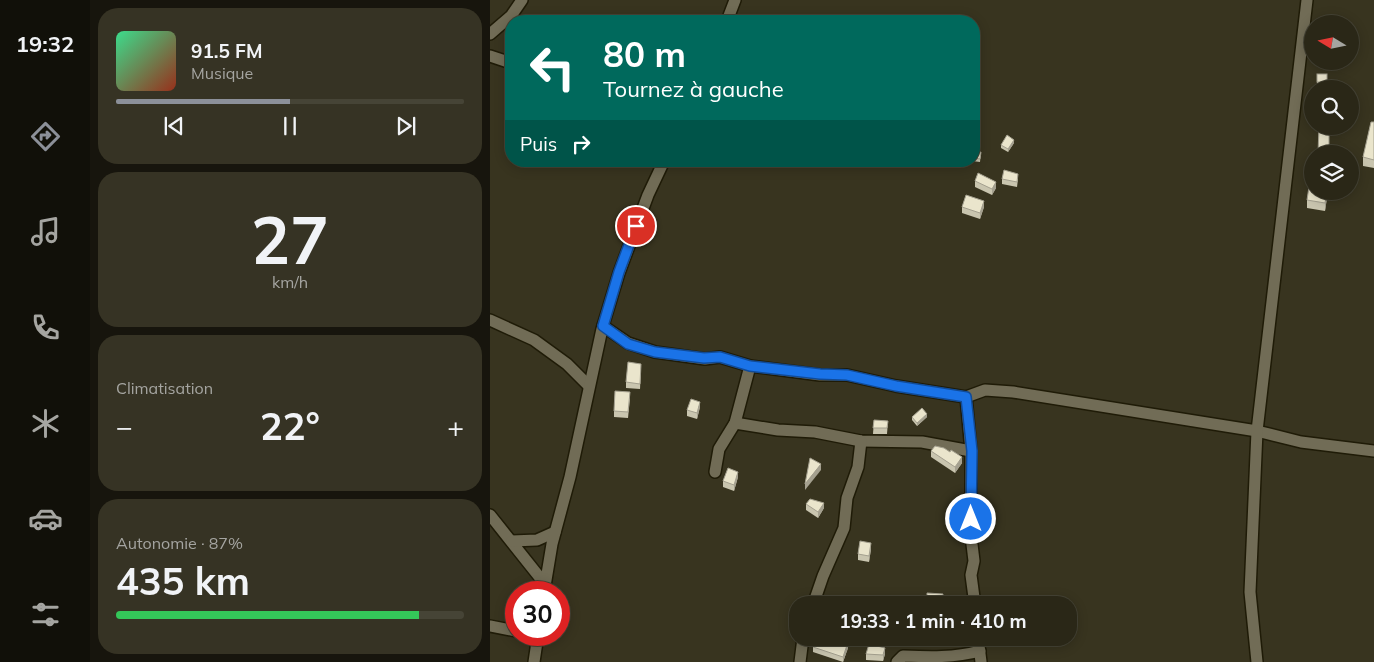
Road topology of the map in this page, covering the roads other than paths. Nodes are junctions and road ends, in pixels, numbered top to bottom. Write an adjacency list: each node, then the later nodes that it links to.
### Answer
1 (522, 0): 4 (street)
2 (735, 0): 5 (street)
3 (1307, 0): 17 (street)
4 (512, 15)
5 (729, 15)
6 (505, 21): 7 (street)
7 (490, 34)
8 (491, 53): 9 (street)
9 (505, 60)
10 (661, 167): 12 (street)
11 (490, 320): 14 (street)
12 (603, 326): 13 (street); 14 (street)
13 (750, 366): 15 (street); 16 (street)
14 (589, 386): 23 (street)
15 (966, 397): 17 (street); 19 (street)
16 (735, 423): 18 (street); 21 (street)
17 (1257, 431): 20 (street); 37 (street)
18 (861, 441): 19 (street); 27 (street)
19 (972, 451): 28 (street)
20 (1374, 452)
21 (715, 472)
22 (490, 515): 24 (street)
23 (555, 532): 24 (street); 26 (street)
24 (512, 541): 25 (street)
25 (540, 581)
26 (546, 581)
27 (816, 596)
28 (974, 596)
29 (490, 626): 30 (street)
30 (505, 629)
31 (536, 646): 34 (street)
32 (802, 646): 35 (street)
33 (980, 657): 36 (street)
34 (534, 662)
35 (800, 662)
36 (897, 662)
37 (1257, 662)

